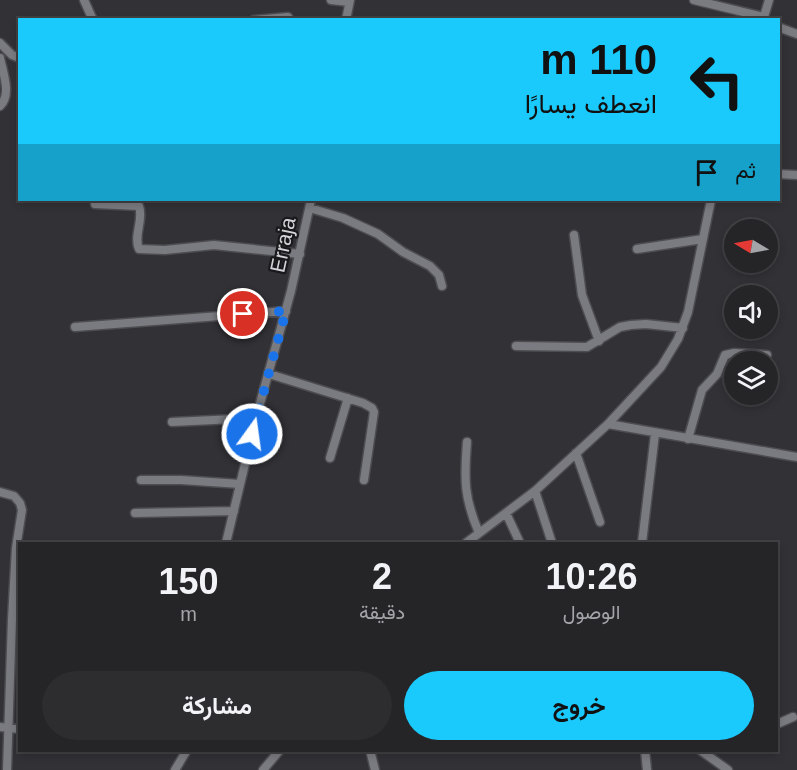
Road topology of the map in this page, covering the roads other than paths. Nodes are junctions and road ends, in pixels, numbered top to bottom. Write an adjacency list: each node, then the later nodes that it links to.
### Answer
1 (84, 0): 6 (street)
2 (331, 0): 5 (street)
3 (693, 0): 8 (street)
4 (769, 0): 8 (street)
5 (350, 1): 7 (street)
6 (92, 18)
7 (346, 18)
8 (764, 18)
9 (780, 28): 10 (street)
10 (797, 34)
11 (0, 43): 12 (street)
12 (18, 57)
13 (0, 58): 14 (street)
14 (0, 106)
15 (780, 174): 16 (street)
16 (797, 175)
17 (711, 201): 21 (street)
18 (95, 204): 23 (street)
19 (310, 204): 23 (street, Erraja); 24 (street)
20 (574, 234): 28 (street)
21 (703, 238): 22 (street); 27 (street)
22 (637, 249)
23 (300, 254): 25 (street, Erraja)
24 (441, 286)
25 (286, 311): 26 (street); 31 (street, Erraja)
26 (75, 327)
27 (683, 328): 28 (street); 35 (street)
28 (599, 340): 29 (street)
29 (516, 346)
30 (724, 357): 37 (street)
31 (268, 374): 32 (street); 33 (street, Erraja)
32 (348, 398): 41 (street); 43 (street)
33 (256, 418): 34 (street); 44 (street, Erraja)
34 (172, 422)
35 (608, 424): 36 (street); 39 (street)
36 (655, 434): 37 (street); 57 (street)
37 (688, 439): 40 (street)
38 (467, 442): 51 (street)
39 (576, 453): 45 (street); 50 (street)
40 (797, 457)
41 (330, 458)
42 (141, 480): 44 (street)
43 (364, 480)
44 (240, 484): 47 (street, Erraja)
45 (535, 491): 49 (street); 56 (street)
46 (0, 492): 52 (street)
47 (234, 511): 48 (street); 53 (street, Erraja)
48 (135, 513)
49 (506, 513): 51 (street); 55 (street)
50 (600, 522)
51 (479, 533): 54 (street)
52 (18, 542)
53 (226, 542)
54 (467, 542)
55 (520, 542)
56 (552, 542)
57 (642, 542)
58 (18, 543): 61 (street)
59 (793, 717): 60 (street)
60 (778, 724)
61 (4, 728): 68 (street)
62 (186, 752): 69 (street)
63 (187, 752): 70 (street)
64 (278, 752): 71 (street)
65 (370, 752): 72 (street)
66 (645, 752): 73 (street)
67 (703, 752): 74 (street)
68 (7, 770)
69 (175, 770)
70 (183, 770)
71 (263, 770)
72 (375, 770)
73 (645, 770)
74 (728, 770)

